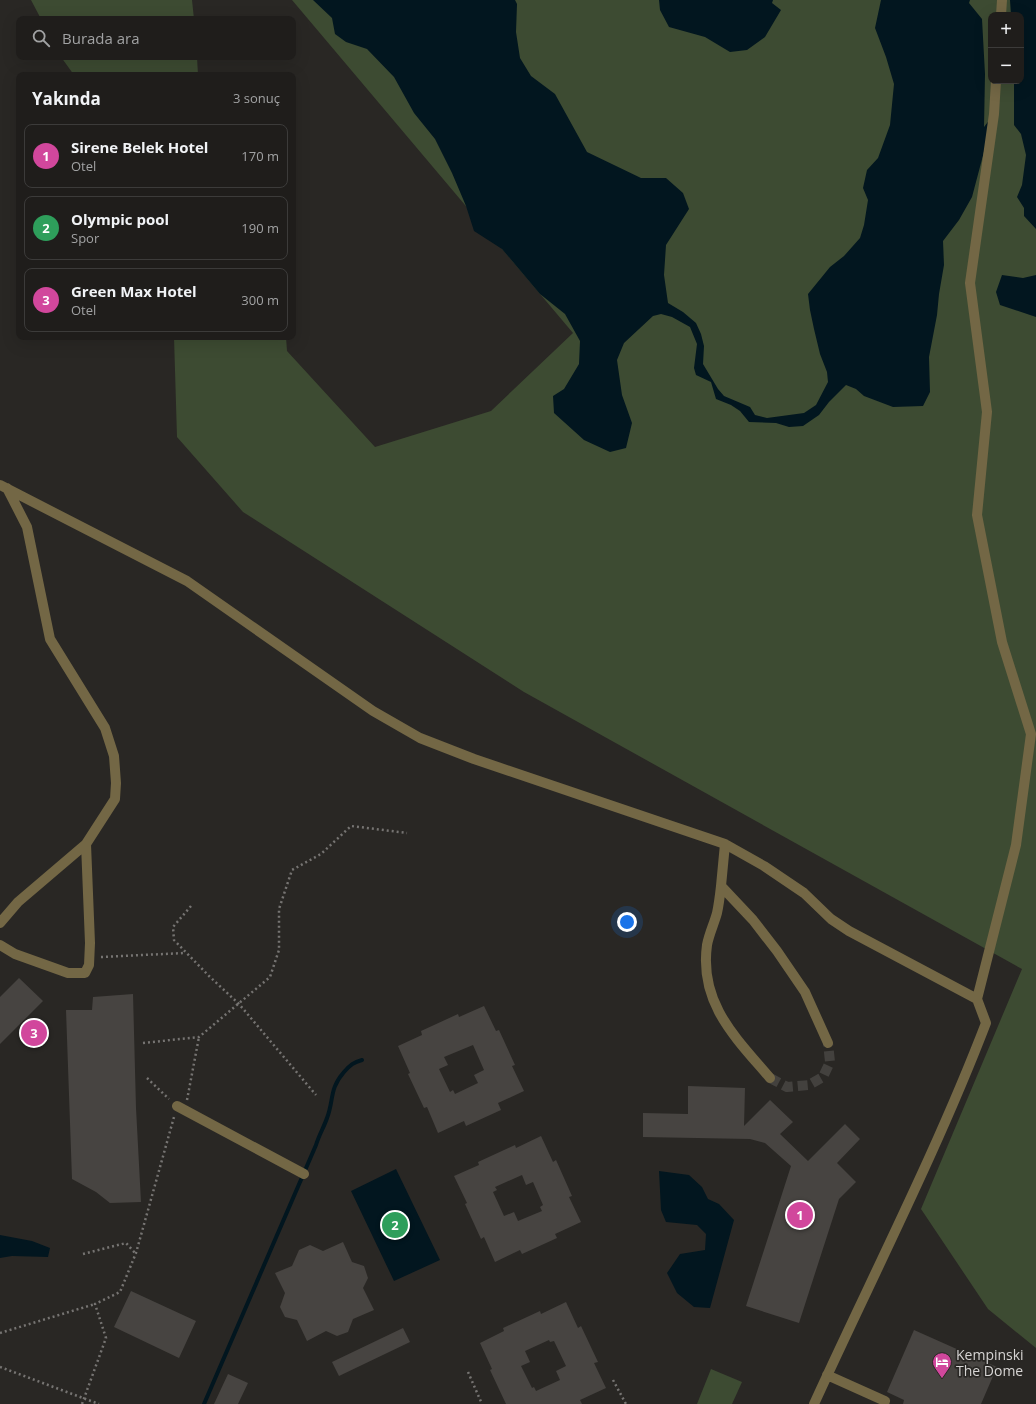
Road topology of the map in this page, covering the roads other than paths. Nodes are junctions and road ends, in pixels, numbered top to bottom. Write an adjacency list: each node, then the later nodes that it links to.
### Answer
1 (1002, 0): 2 (street)
2 (1001, 12)
3 (996, 84): 10 (street)
4 (4, 486): 5 (street); 6 (street)
5 (86, 844): 8 (street); 9 (street)
6 (725, 844): 7 (street); 10 (street)
7 (721, 886): 11 (street); 12 (street)
8 (0, 923)
9 (0, 945)
10 (977, 1000): 15 (street)
11 (828, 1043)
12 (770, 1078)
13 (177, 1106): 14 (street)
14 (304, 1174)
15 (827, 1375): 16 (street); 17 (street)
16 (814, 1404)
17 (884, 1404)

